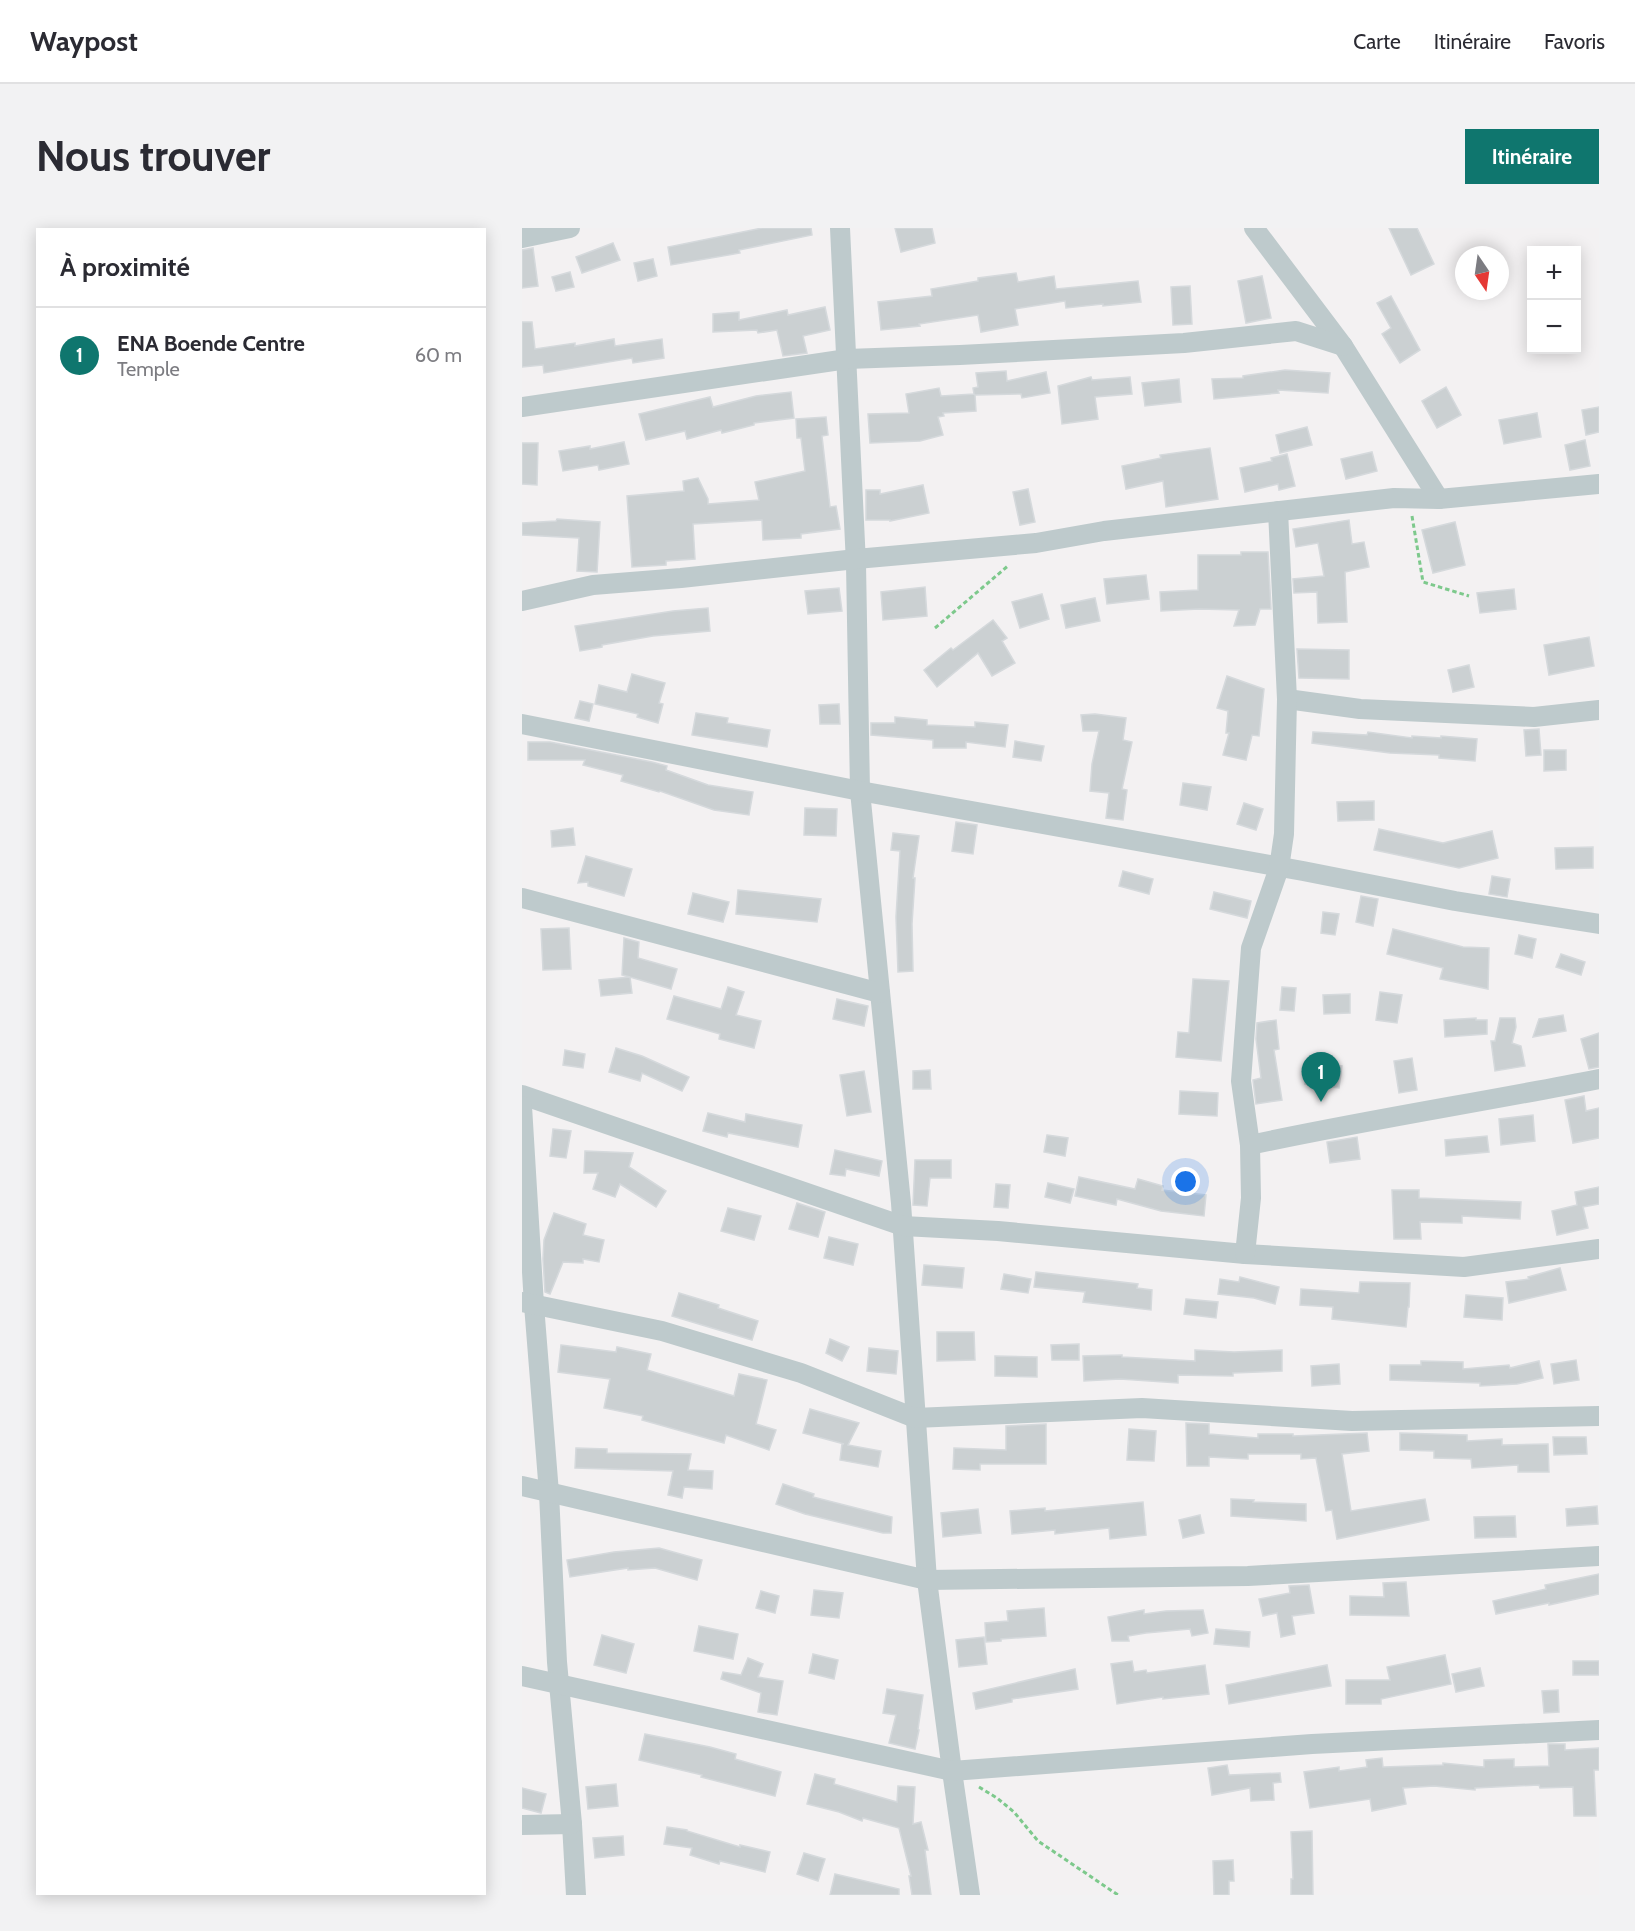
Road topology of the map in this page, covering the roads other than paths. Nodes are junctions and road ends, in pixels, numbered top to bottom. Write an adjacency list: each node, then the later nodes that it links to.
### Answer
1 (570, 228): 4 (street)
2 (840, 228): 6 (street)
3 (1254, 228): 5 (street)
4 (522, 238)
5 (1343, 346): 6 (street); 9 (street)
6 (847, 359): 7 (street); 11 (street)
7 (522, 407)
8 (1599, 484): 9 (street)
9 (1440, 499): 10 (street)
10 (1278, 511): 11 (street); 13 (street)
11 (856, 559): 12 (street); 16 (street)
12 (522, 601)
13 (1287, 699): 14 (street); 17 (street)
14 (1599, 710)
15 (522, 724): 16 (street)
16 (860, 791): 17 (street); 20 (street)
17 (1279, 868): 19 (street); 24 (street)
18 (522, 898): 20 (street)
19 (1599, 924)
20 (880, 993): 25 (street)
21 (1599, 1079): 24 (street)
22 (522, 1095): 25 (street)
23 (522, 1106): 28 (street)
24 (1250, 1145): 27 (street)
25 (903, 1226): 27 (street); 30 (street)
26 (1599, 1249): 27 (street)
27 (1245, 1254)
28 (528, 1304): 30 (street); 32 (street)
29 (1599, 1416): 30 (street)
30 (915, 1418): 34 (street)
31 (522, 1486): 32 (street)
32 (549, 1493): 34 (street); 36 (street)
33 (1599, 1556): 34 (street)
34 (927, 1580): 38 (street)
35 (522, 1676): 36 (street)
36 (560, 1685): 38 (street); 39 (street)
37 (1599, 1730): 38 (street)
38 (952, 1771): 42 (street)
39 (572, 1824): 40 (street); 41 (street)
40 (522, 1825)
41 (576, 1895)
42 (970, 1895)

